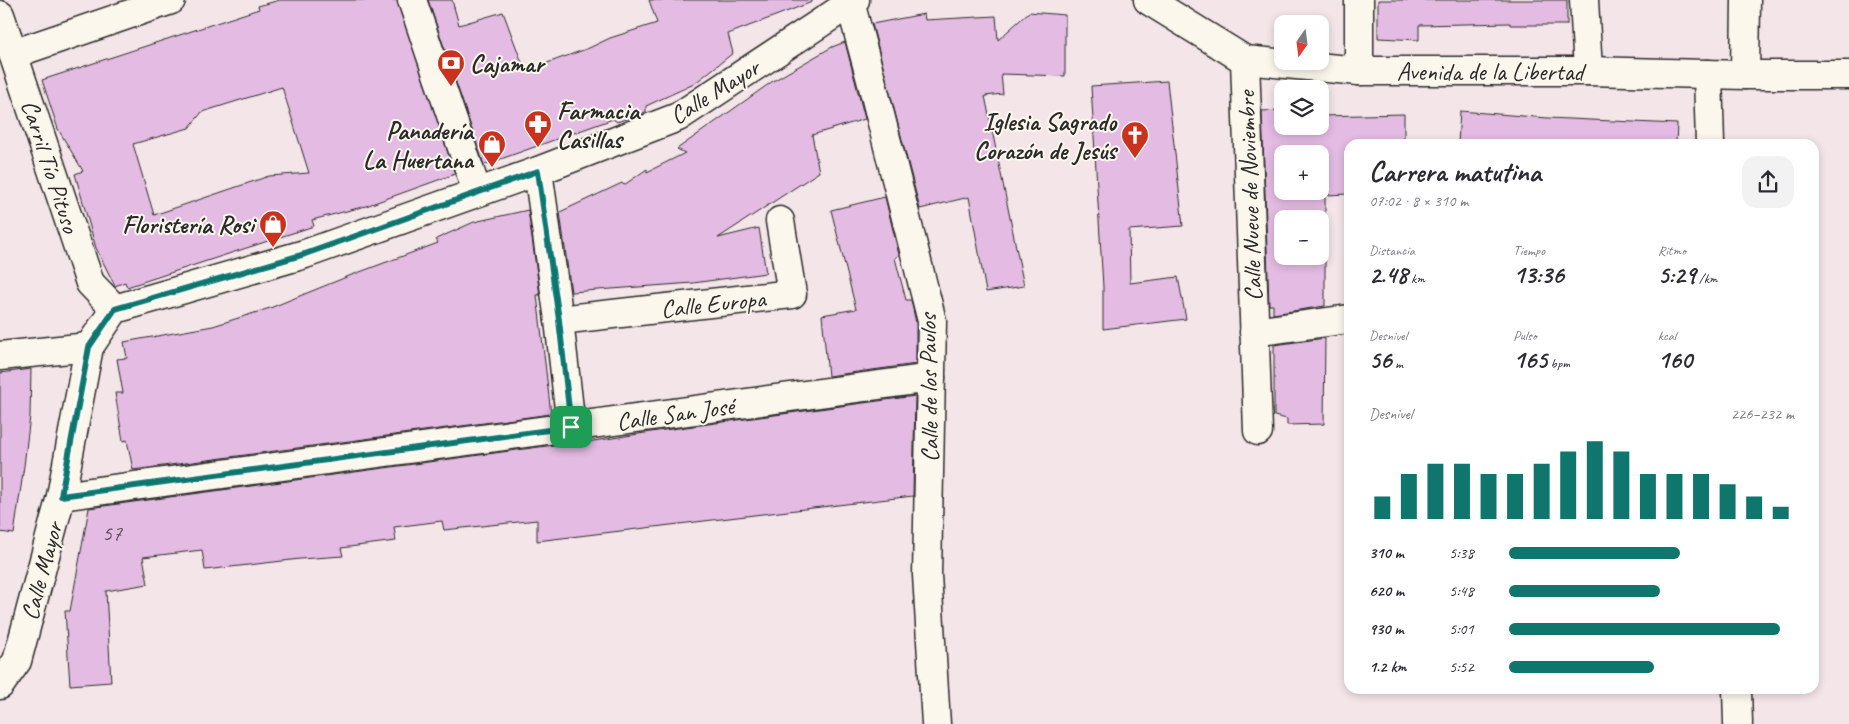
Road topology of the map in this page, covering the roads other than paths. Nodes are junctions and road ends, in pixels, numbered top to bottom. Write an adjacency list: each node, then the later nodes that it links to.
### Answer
1 (171, 0): 9 (street)
2 (412, 0): 18 (street)
3 (1148, 0): 10 (street, Avenida de la Libertad)
4 (1359, 0): 11 (street)
5 (1584, 0): 12 (street)
6 (1746, 0): 14 (street)
7 (852, 1): 17 (street, Calle Mayor); 26 (street, Calle de los Paulos)
8 (0, 15): 9 (street, Carril Tío Pituso)
9 (13, 54): 20 (street, Carril Tío Pituso)
10 (1245, 60): 11 (street, Avenida de la Libertad); 23 (street, Calle Nueve de Noviembre)
11 (1359, 71): 12 (street, Avenida de la Libertad)
12 (1588, 72): 13 (street, Avenida de la Libertad)
13 (1708, 74): 14 (street, Avenida de la Libertad); 16 (street)
14 (1745, 75): 15 (street, Avenida de la Libertad)
15 (1849, 75)
16 (1710, 139)
17 (538, 171): 18 (street, Calle Mayor); 21 (street)
18 (477, 192): 20 (street, Calle Mayor)
19 (780, 221): 21 (street, Calle Europa)
20 (115, 309): 24 (street, Calle Mayor)
21 (559, 320): 27 (street)
22 (1344, 320): 23 (street)
23 (1254, 332): 28 (street, Calle Nueve de Noviembre)
24 (89, 347): 25 (street); 29 (street, Calle Mayor)
25 (0, 356)
26 (931, 378): 27 (street, Calle San José); 32 (street, Calle de los Paulos)
27 (571, 427): 29 (street, Calle San José)
28 (1258, 431)
29 (61, 496): 30 (street, Calle Mayor)
30 (0, 685)
31 (1737, 694): 33 (street)
32 (936, 724)
33 (1738, 724)

